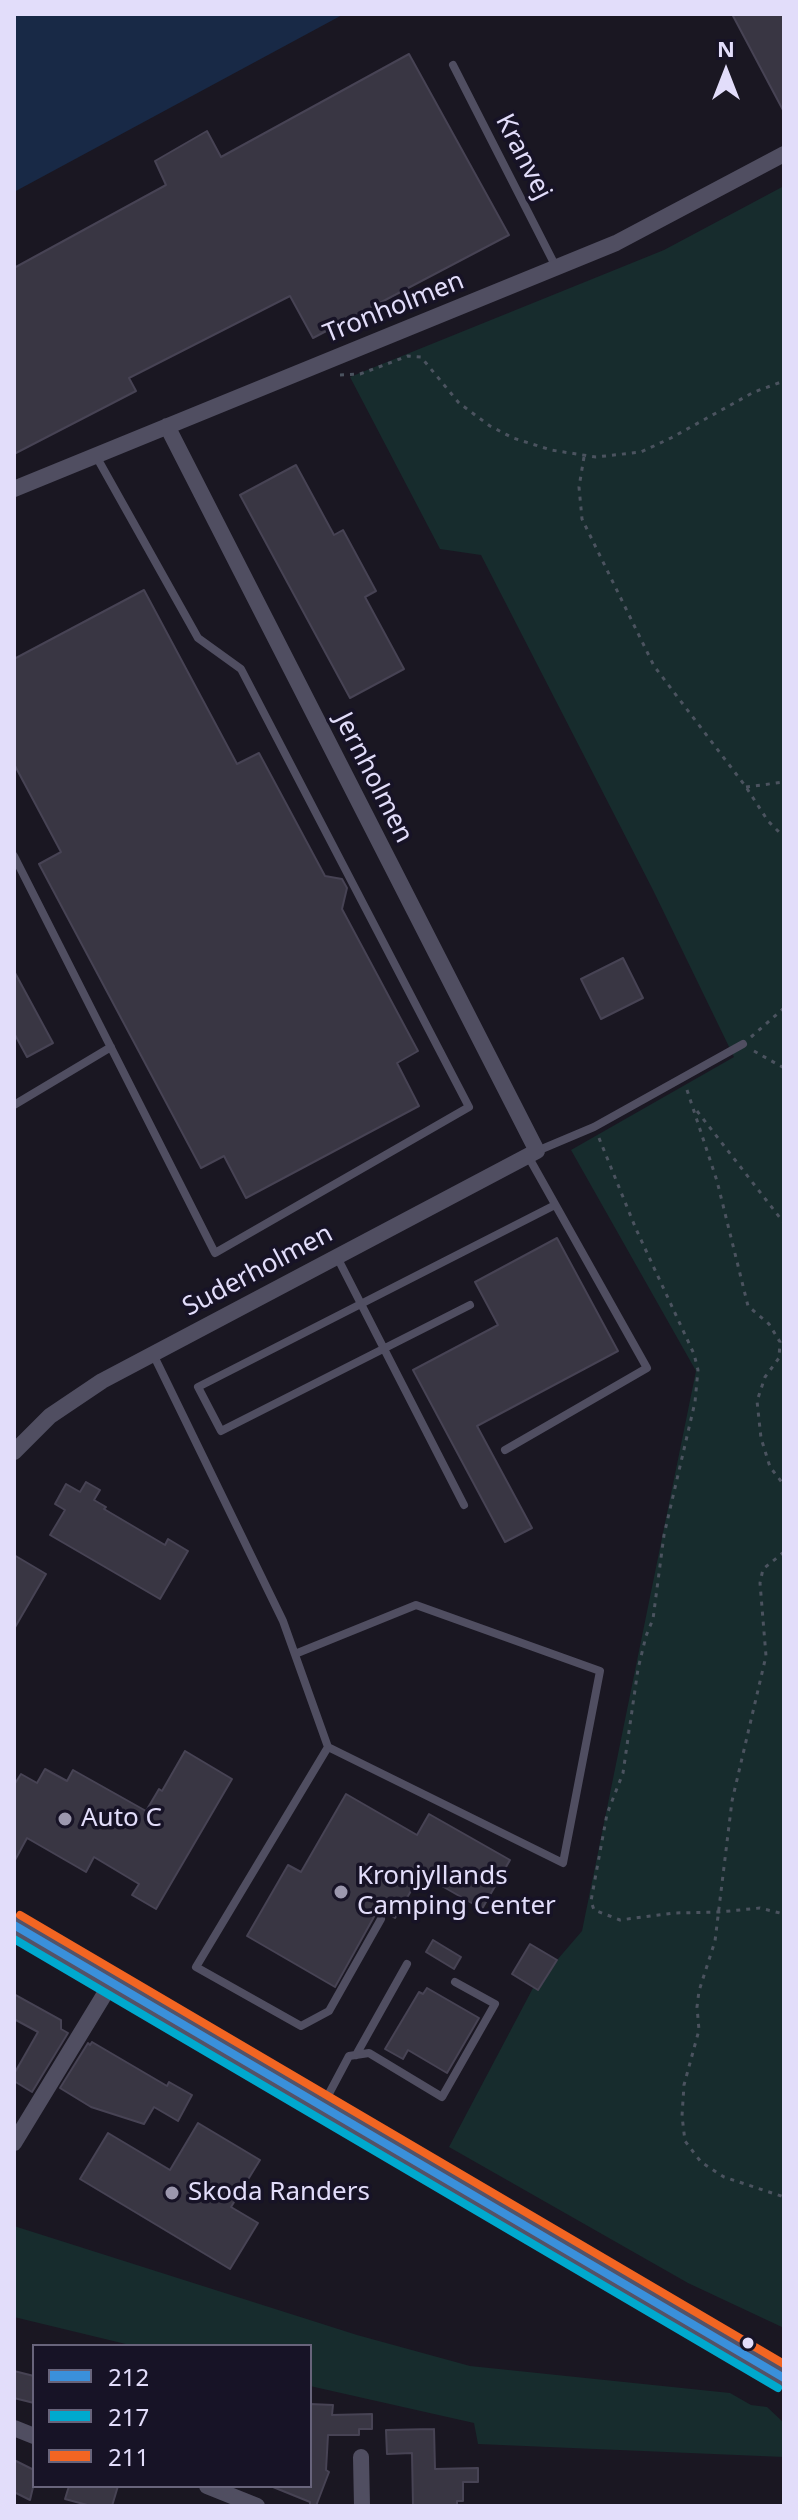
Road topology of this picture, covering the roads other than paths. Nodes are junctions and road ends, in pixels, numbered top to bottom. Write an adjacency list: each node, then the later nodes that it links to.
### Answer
1 (453, 65): 3 (lane, Kranvej)
2 (784, 154): 3 (street, Tronholmen)
3 (556, 267): 4 (street, Tronholmen)
4 (167, 426): 5 (street, Tronholmen); 11 (street, Jernholmen)
5 (96, 456): 6 (street, Tronholmen); 9 (lane)
6 (14, 489)
7 (14, 856): 9 (lane)
8 (743, 1044): 11 (lane)
9 (111, 1047): 10 (lane)
10 (14, 1105)
11 (532, 1154): 12 (lane); 13 (street, Suderholmen)
12 (555, 1205): 14 (lane); 18 (lane)
13 (337, 1257): 14 (lane); 17 (street, Suderholmen)
14 (361, 1304): 16 (lane); 16 (lane)
15 (470, 1305): 16 (lane)
16 (384, 1348): 20 (lane)
17 (153, 1354): 19 (street, Suderholmen); 21 (lane)
18 (505, 1450)
19 (14, 1452)
20 (464, 1505)
21 (295, 1654): 22 (lane); 22 (lane)
22 (328, 1747): 23 (lane)
23 (381, 1919)
24 (14, 1925): 26 (street)
25 (407, 1964): 28 (lane)
26 (112, 1982): 29 (street); 30 (street)
27 (455, 1982): 28 (lane)
28 (356, 2055): 29 (lane)
29 (322, 2106): 31 (street)
30 (14, 2143)
31 (784, 2378)
32 (361, 2457): 35 (street)
33 (212, 2488): 34 (street)
34 (257, 2506)
35 (362, 2506)

